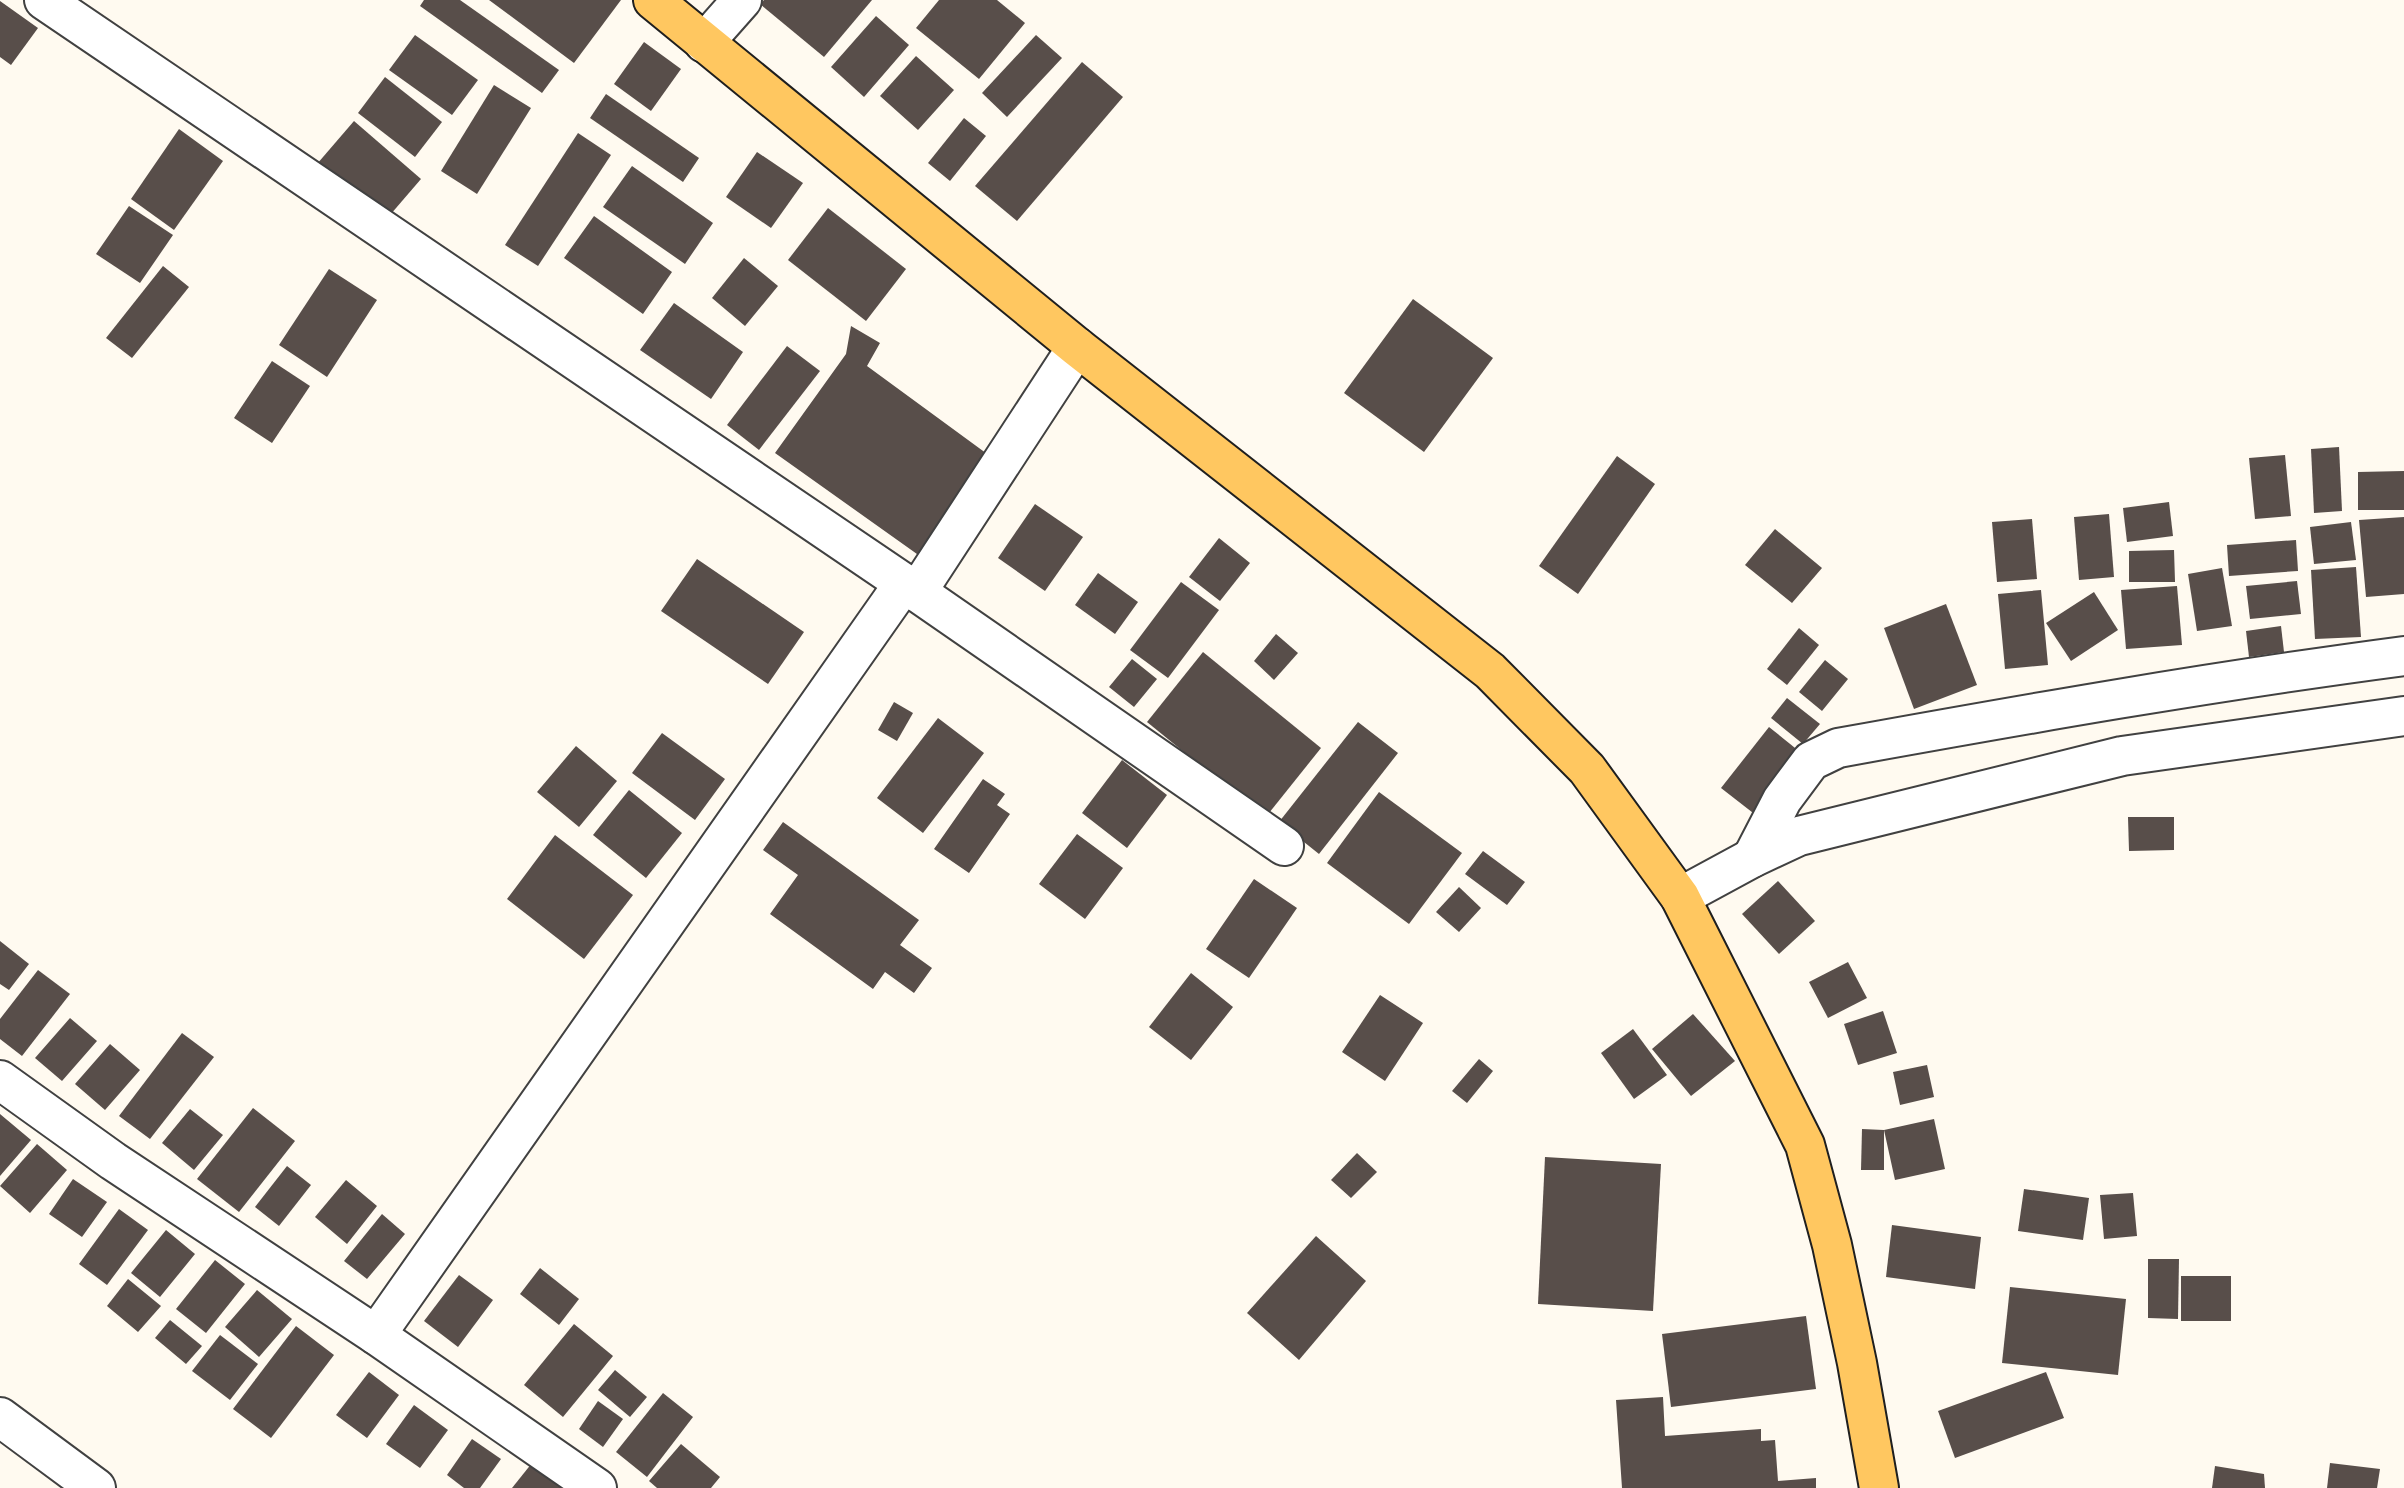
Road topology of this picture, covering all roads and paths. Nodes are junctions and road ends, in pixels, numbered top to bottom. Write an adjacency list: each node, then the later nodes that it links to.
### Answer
1 (44, 0): 6 (street)
2 (653, 0): 4 (main road)
3 (742, 0): 4 (street)
4 (705, 43): 5 (main road)
5 (1077, 347): 6 (street); 11 (main road)
6 (911, 588): 9 (street); 13 (street)
7 (2404, 656): 10 (street)
8 (2404, 716): 10 (street)
9 (1284, 846)
10 (1752, 858): 11 (street)
11 (1680, 897): 17 (main road)
12 (0, 1080): 13 (street)
13 (376, 1335): 16 (street)
14 (0, 1417): 15 (street)
15 (96, 1488)
16 (597, 1488)
17 (1879, 1488)

